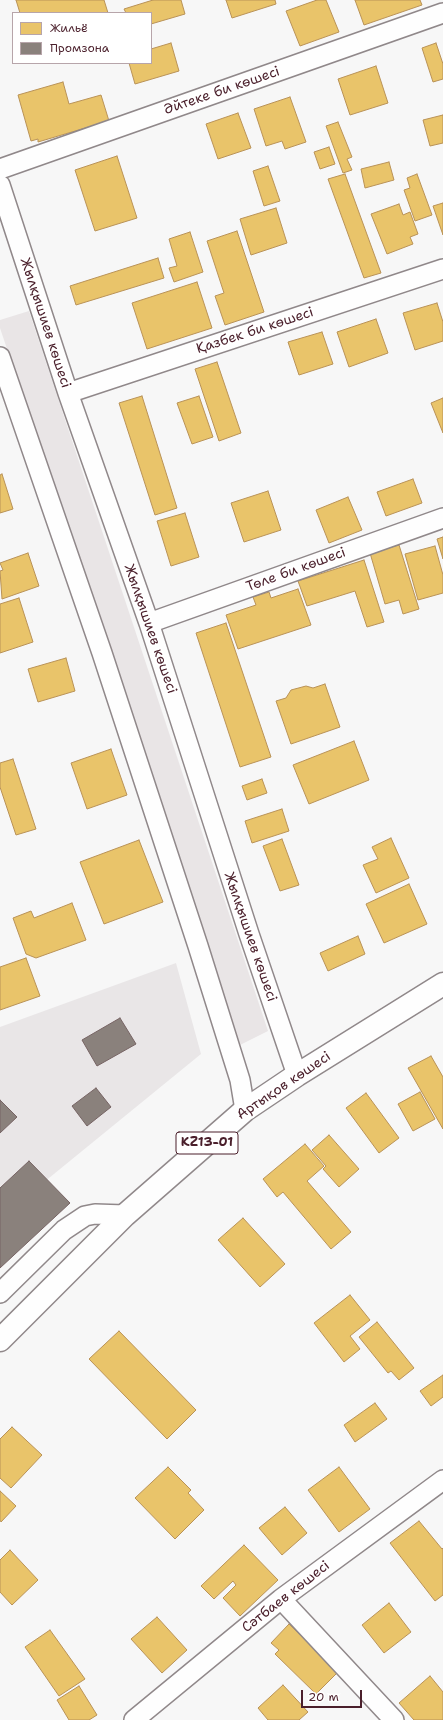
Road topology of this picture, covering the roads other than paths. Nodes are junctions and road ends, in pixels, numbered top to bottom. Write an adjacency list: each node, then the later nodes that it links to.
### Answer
1 (443, 13): 2 (street, Әйтеке би көшесі)
2 (0, 169)
3 (0, 184): 6 (street, Жылқышиев көшесі)
4 (443, 269): 6 (street, Қазбек би көшесі)
5 (0, 358): 11 (street)
6 (68, 393): 8 (street, Жылқышиев көшесі)
7 (443, 518): 8 (street, Төле би көшесі)
8 (149, 623): 10 (street, Жылқышиев көшесі)
9 (443, 984): 10 (highway, Артықов көшесі / KZ13-01)
10 (297, 1075): 11 (highway, Артықов көшесі / KZ13-01)
11 (245, 1110): 12 (highway, Артықов көшесі / KZ13-01)
12 (125, 1215): 13 (street); 14 (highway, Артықов көшесі / KZ13-01)
13 (0, 1293)
14 (0, 1340)
15 (443, 1480): 16 (street, Сәтбаев көшесі)
16 (281, 1599): 17 (street, Сәтбаев көшесі); 18 (street)
17 (134, 1720)
18 (394, 1720)

